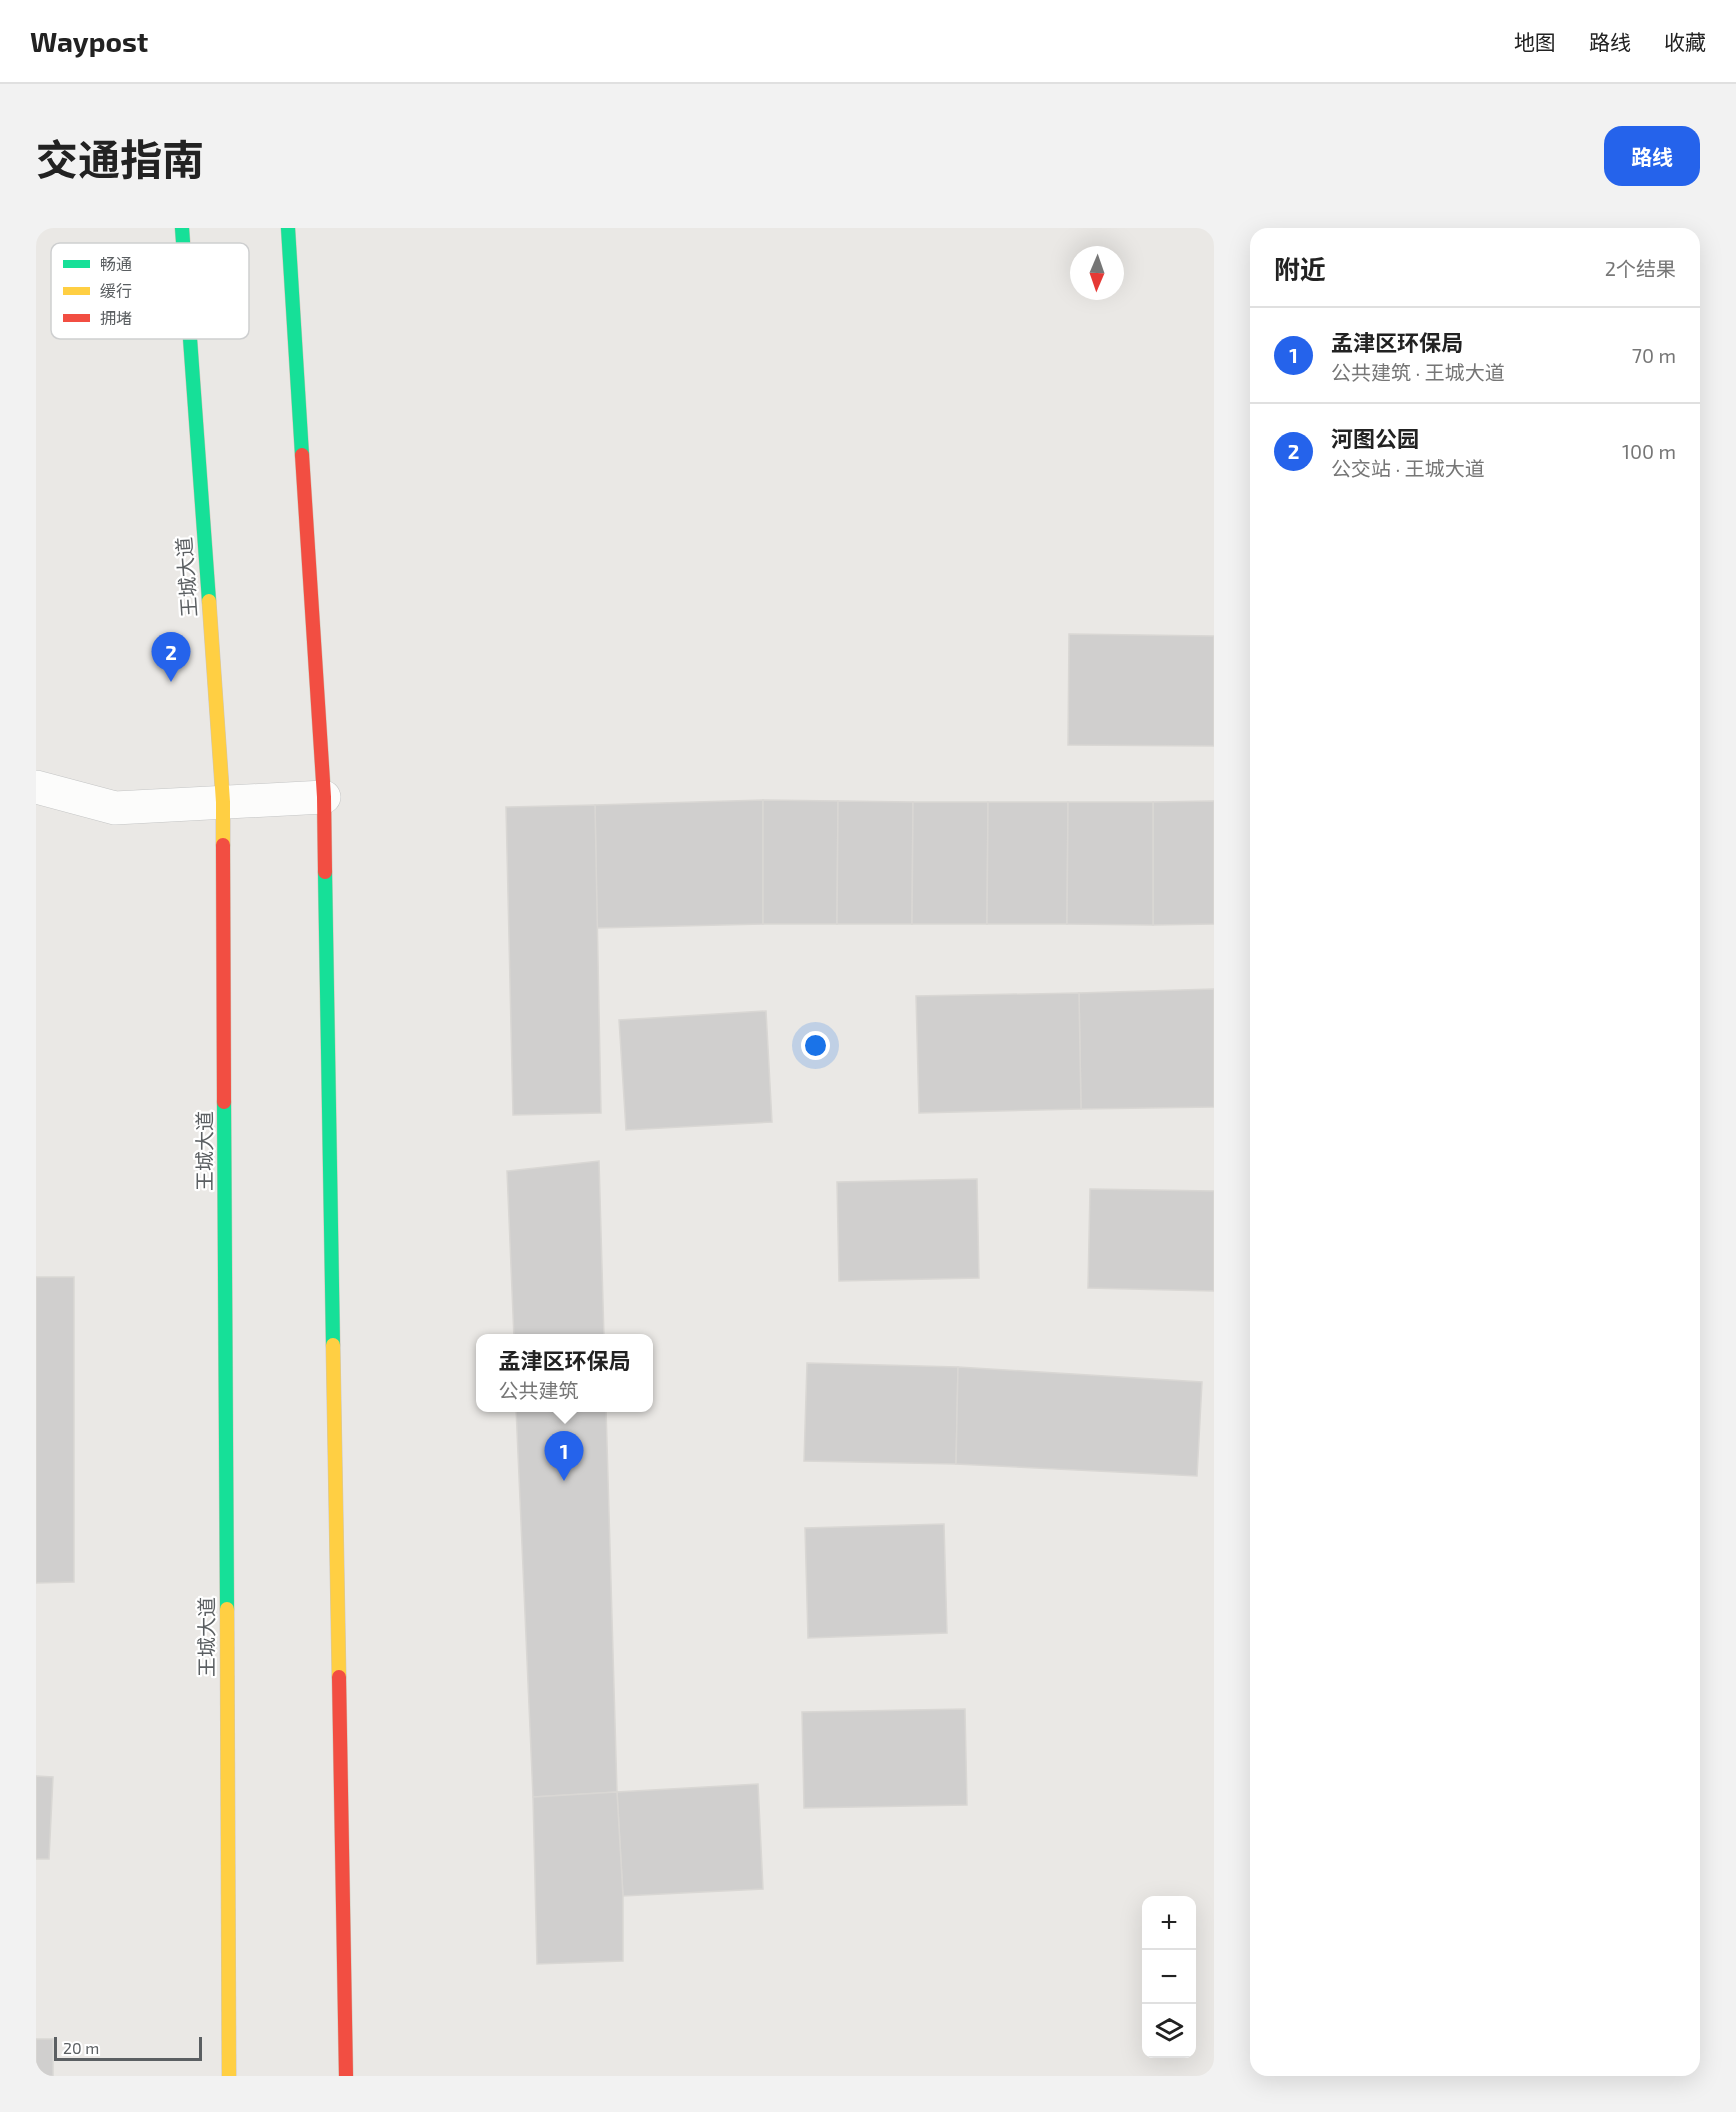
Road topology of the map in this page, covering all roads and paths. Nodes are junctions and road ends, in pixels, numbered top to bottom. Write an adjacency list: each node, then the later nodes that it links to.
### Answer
1 (182, 228): 3 (main road, 王城大道)
2 (288, 228): 6 (main road)
3 (183, 243)
4 (190, 339): 7 (main road, 王城大道)
5 (36, 787): 7 (street)
6 (324, 797): 7 (street); 9 (main road)
7 (223, 802): 8 (main road, 王城大道)
8 (229, 2076)
9 (346, 2076)

